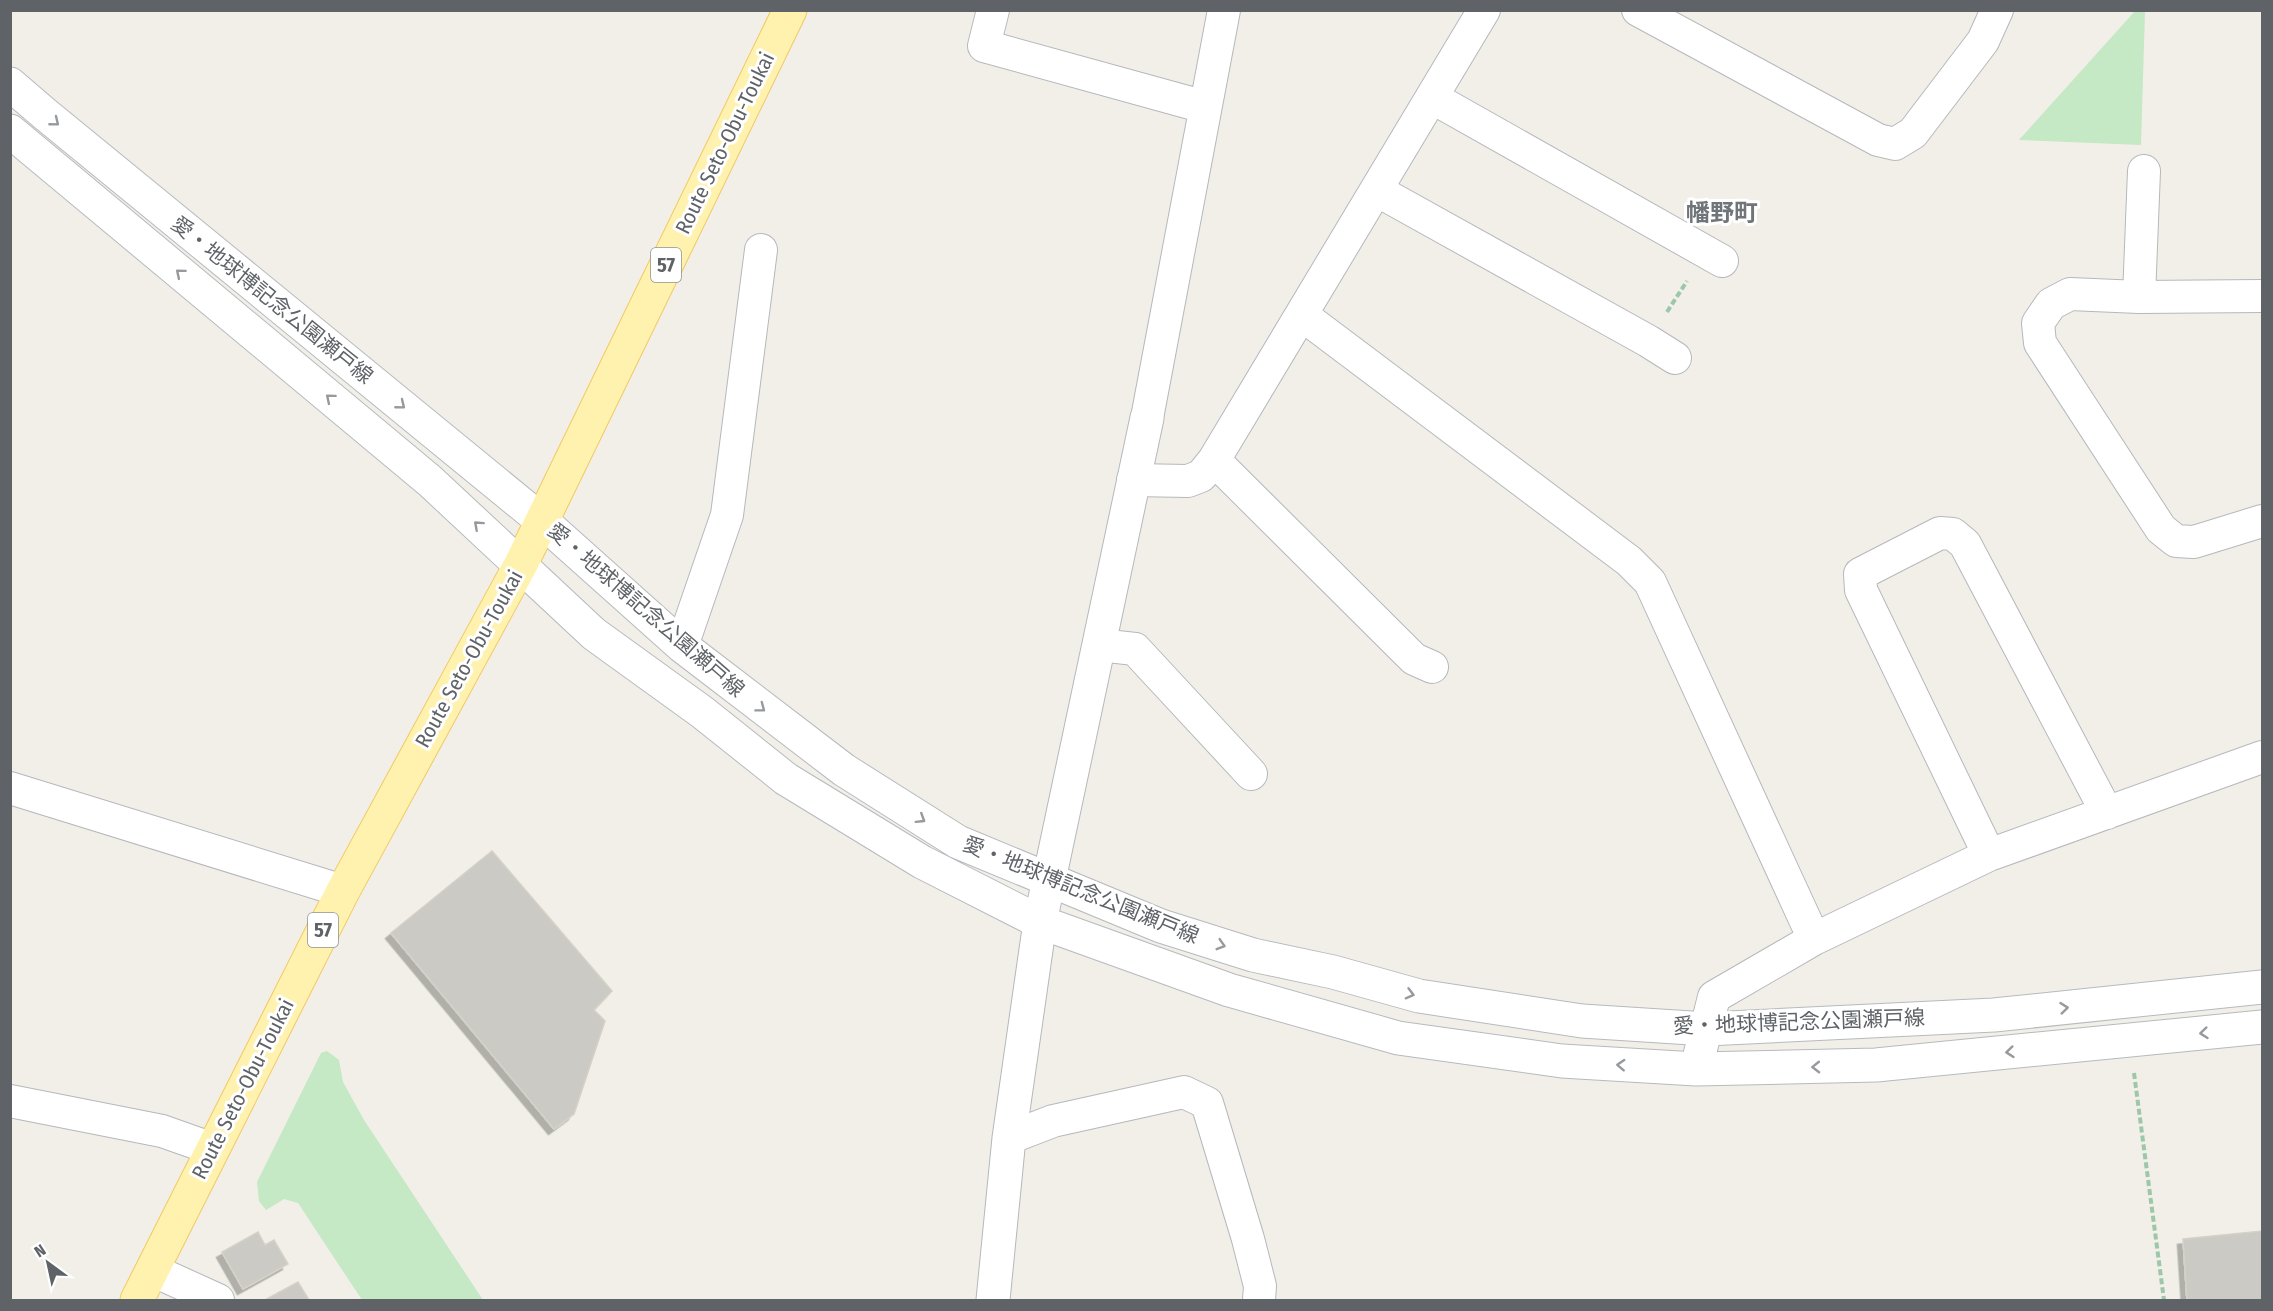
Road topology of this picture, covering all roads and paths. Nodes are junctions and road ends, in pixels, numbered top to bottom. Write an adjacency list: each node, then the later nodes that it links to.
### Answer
1 (790, 10): 23 (main road, Route Seto-Obu-Toukai / 57)
2 (993, 10): 9 (street)
3 (1224, 10): 9 (street)
4 (1484, 10): 8 (street)
5 (1638, 10): 6 (street)
6 (1997, 10)
7 (10, 84): 23 (main road, 愛・地球博記念公園瀬戸線, one-way to 23)
8 (1433, 98): 12 (street); 14 (street)
9 (1205, 107): 20 (street)
10 (10, 130): 25 (main road, 愛・地球博記念公園瀬戸線, one-way to 10)
11 (2144, 171): 16 (street)
12 (1378, 191): 17 (street); 18 (street)
13 (761, 250): 27 (street)
14 (1714, 256): 18 (path)
15 (2262, 296): 16 (street)
16 (2139, 297): 24 (street)
17 (1302, 315): 21 (street); 37 (street)
18 (1648, 341): 19 (street)
19 (1675, 358)
20 (1147, 418): 22 (main road)
21 (1214, 460): 22 (street); 28 (street)
22 (1133, 480): 26 (main road)
23 (541, 520): 25 (main road, Route Seto-Obu-Toukai / 57); 27 (main road, 愛・地球博記念公園瀬戸線)
24 (2262, 521)
25 (521, 564): 35 (main road, Route Seto-Obu-Toukai / 57); 36 (main road, 愛・地球博記念公園瀬戸線)
26 (1099, 645): 30 (street); 34 (main road)
27 (682, 646): 34 (main road, 愛・地球博記念公園瀬戸線, one-way to 34)
28 (1432, 666)
29 (2262, 758): 32 (street)
30 (1251, 774)
31 (10, 788): 35 (street)
32 (2107, 813): 33 (street); 33 (street)
33 (1989, 855): 37 (street)
34 (1048, 881): 36 (main road); 40 (main road, 愛・地球博記念公園瀬戸線, one-way to 40)
35 (343, 891): 45 (main road, Route Seto-Obu-Toukai / 57)
36 (1040, 922): 42 (main road, 愛・地球博記念公園瀬戸線, one-way to 36); 44 (main road)
37 (1814, 939): 40 (street)
38 (2262, 987): 40 (main road, 愛・地球博記念公園瀬戸線, one-way to 38)
39 (2262, 1027): 41 (main road, 愛・地球博記念公園瀬戸線, one-way to 41)
40 (1707, 1029): 42 (street)
41 (2130, 1040): 42 (main road, 愛・地球博記念公園瀬戸線, one-way to 42); 51 (path)
42 (1696, 1069)
43 (10, 1101): 45 (street)
44 (1009, 1138): 49 (main road); 50 (street)
45 (213, 1149): 46 (main road, Route Seto-Obu-Toukai / 57)
46 (152, 1270): 47 (main road, Route Seto-Obu-Toukai / 57); 48 (street)
47 (137, 1300)
48 (218, 1300)
49 (995, 1300)
50 (1259, 1300)
51 (2164, 1300)

